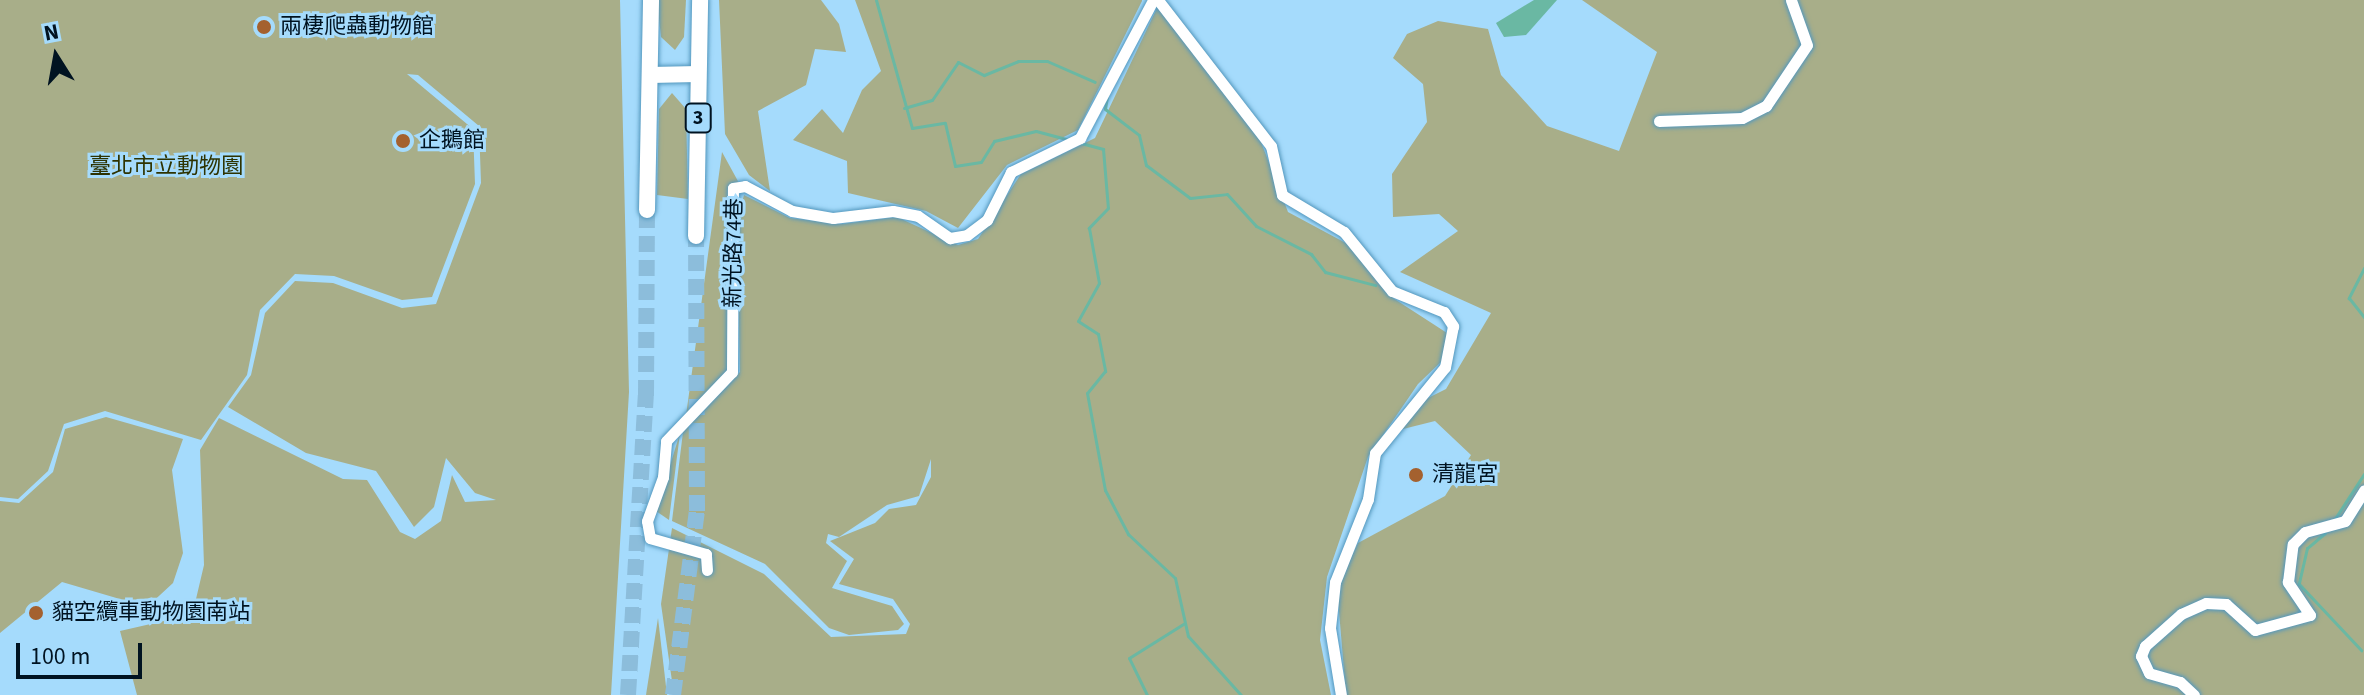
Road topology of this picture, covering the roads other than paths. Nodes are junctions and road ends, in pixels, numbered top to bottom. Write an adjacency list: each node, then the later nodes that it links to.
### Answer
1 (651, 0): 6 (highway)
2 (700, 0): 5 (highway, 3)
3 (1156, 0): 11 (street, 新光路74巷); 12 (street)
4 (1791, 0): 7 (street)
5 (698, 74): 6 (highway); 9 (highway, 3)
6 (650, 75): 8 (highway)
7 (1659, 121)
8 (647, 210)
9 (696, 236)
10 (2364, 491): 13 (street)
11 (707, 570)
12 (1341, 695)
13 (2194, 695)

